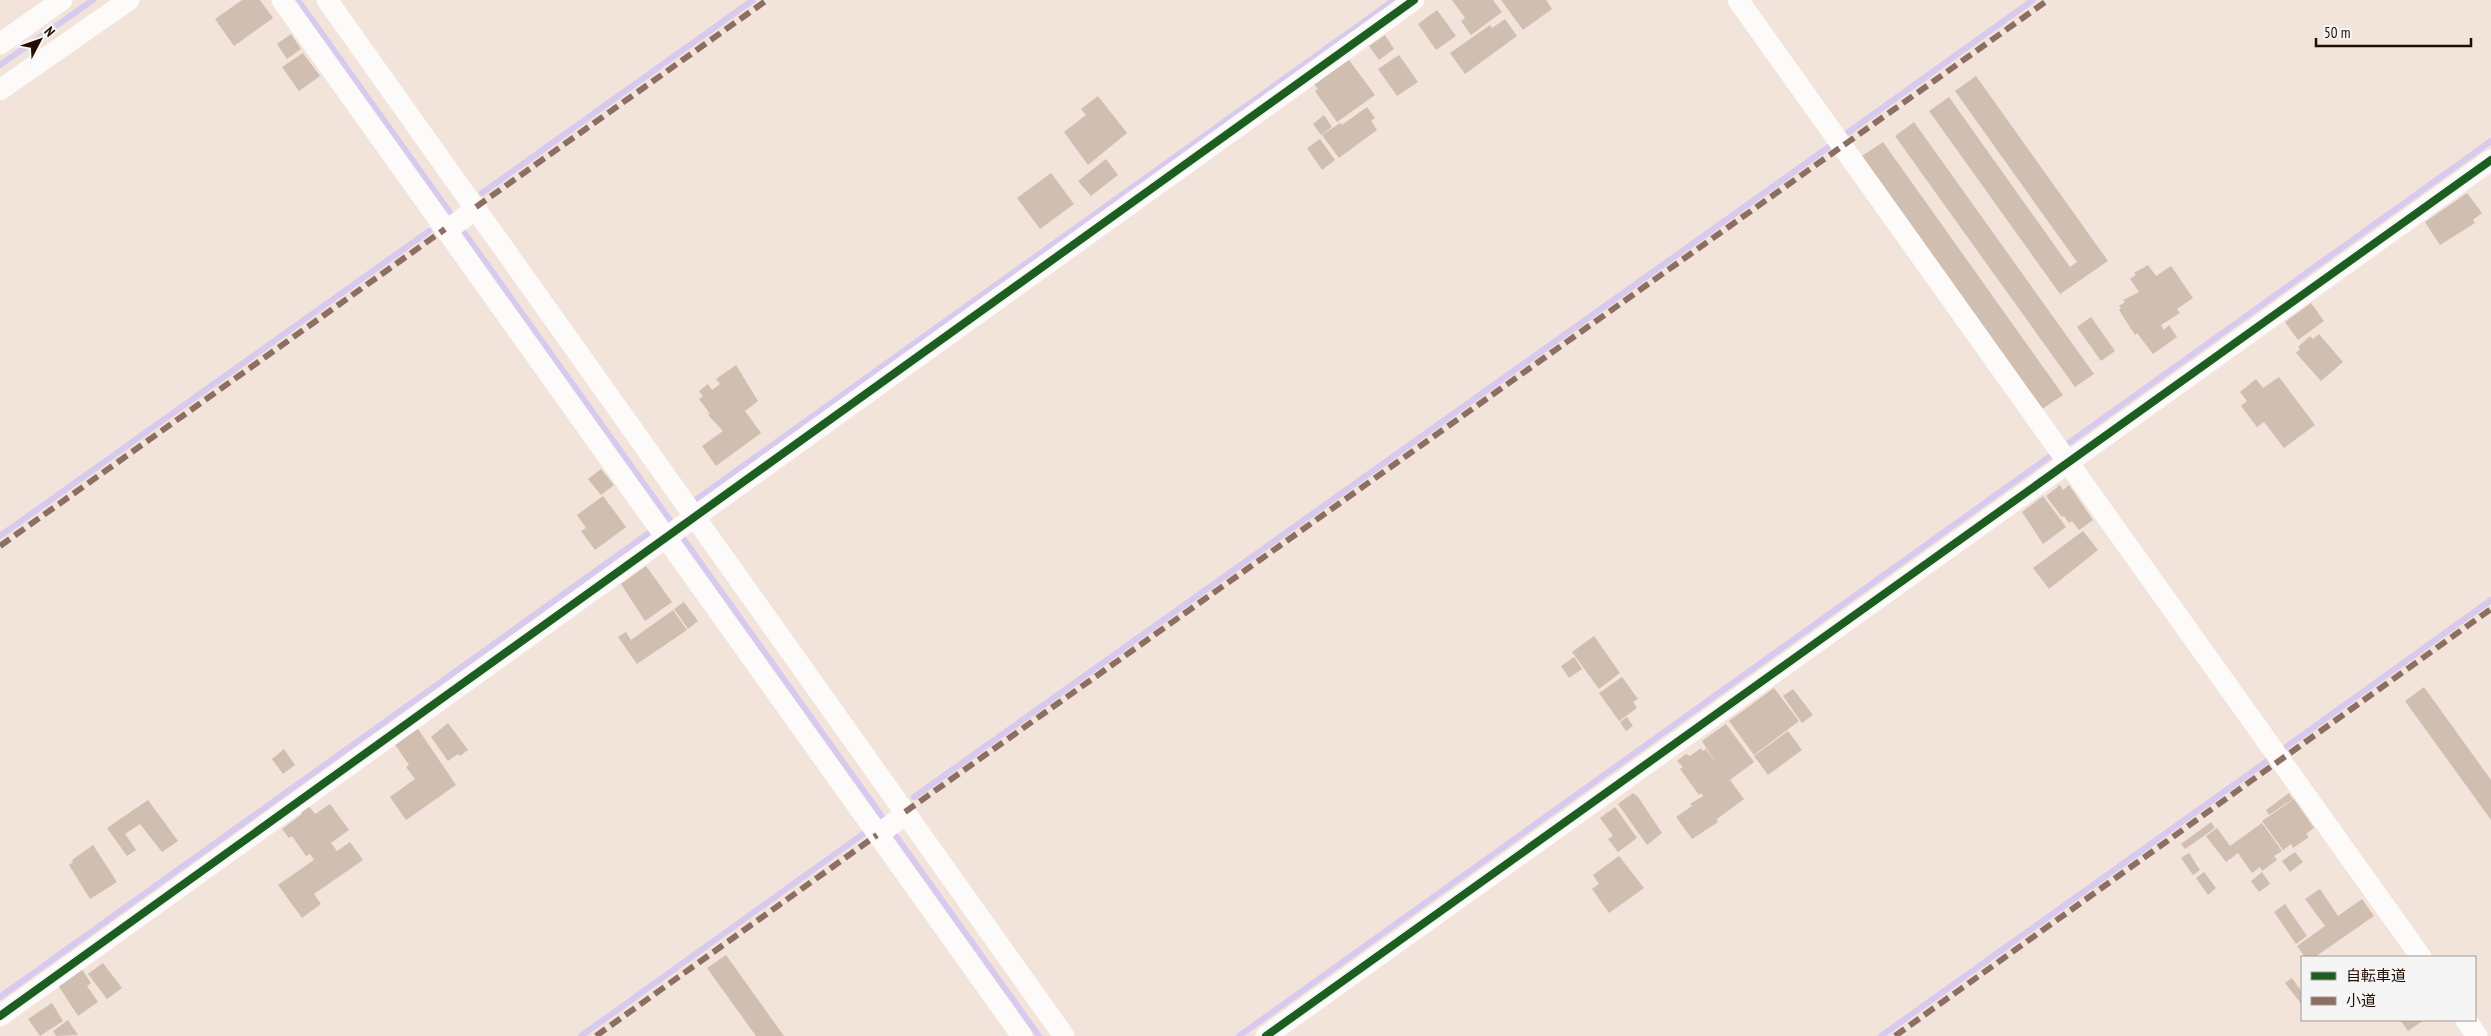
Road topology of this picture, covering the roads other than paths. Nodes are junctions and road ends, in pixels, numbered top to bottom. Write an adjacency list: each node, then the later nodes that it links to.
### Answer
1 (62, 0): 7 (street)
2 (129, 0): 8 (street)
3 (282, 0): 10 (street)
4 (327, 0): 10 (street)
5 (1414, 0): 12 (street)
6 (1738, 0): 11 (street)
7 (0, 44)
8 (0, 90)
9 (2491, 160): 11 (street)
10 (460, 221): 12 (street); 12 (street)
11 (2061, 454): 14 (street); 19 (street)
12 (678, 528): 13 (street); 13 (street); 15 (street)
13 (884, 826): 17 (street); 18 (street)
14 (2420, 956)
15 (0, 1016)
16 (2467, 1021): 20 (street)
17 (1022, 1036)
18 (1064, 1036)
19 (1266, 1036)
20 (2477, 1036)

